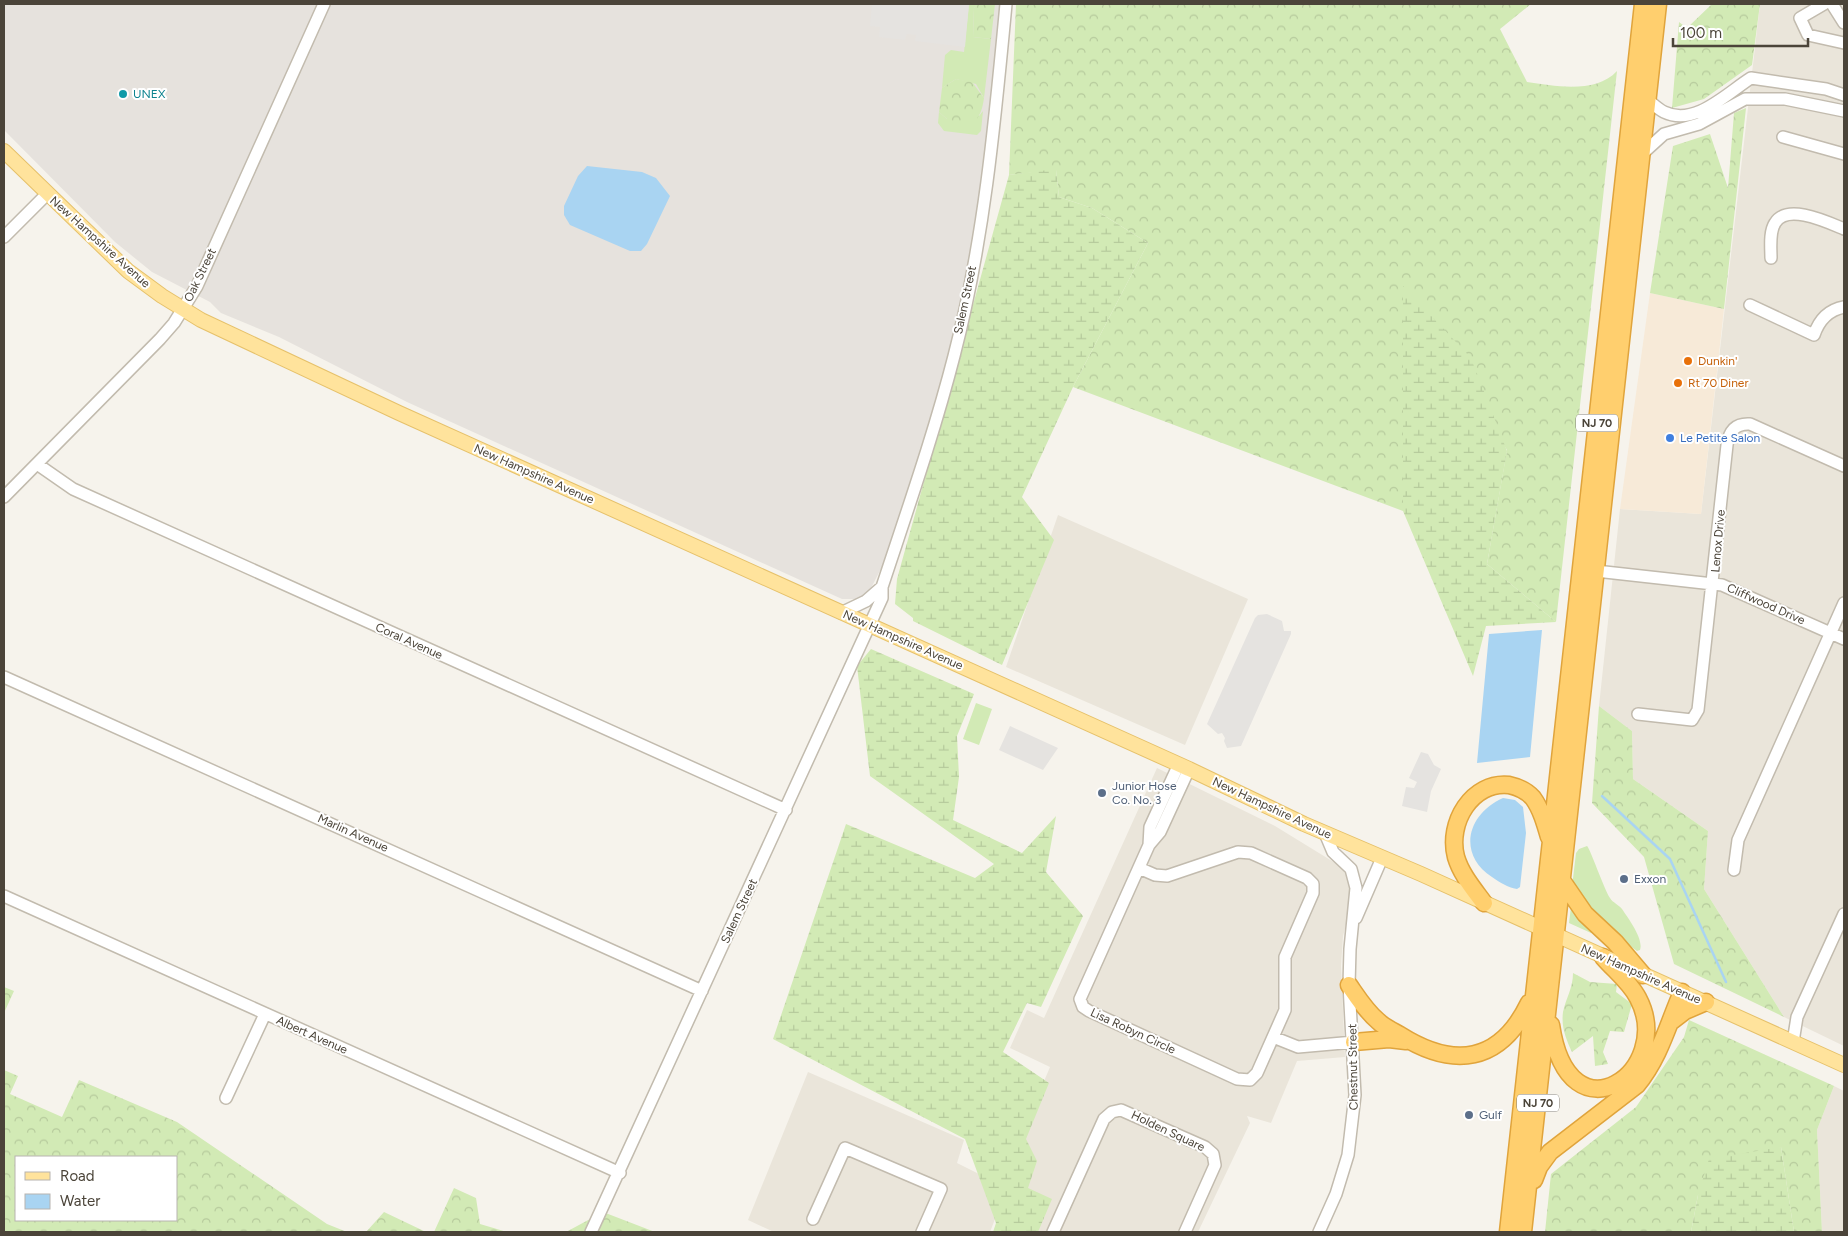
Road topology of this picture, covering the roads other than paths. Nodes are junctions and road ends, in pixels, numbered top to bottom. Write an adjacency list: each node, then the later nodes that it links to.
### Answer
1 (324, 4): 24 (street, Oak Street)
2 (1006, 4): 30 (street, Salem Street)
3 (1643, 4): 41 (highway, NJ 70)
4 (1658, 4): 8 (highway, NJ 70)
5 (1667, 4): 8 (highway)
6 (1824, 4): 10 (street)
7 (1832, 4): 9 (street)
8 (1656, 21): 12 (highway, NJ 70)
9 (1844, 23)
10 (1844, 42)
11 (1844, 95): 12 (street)
12 (1648, 100): 16 (highway, NJ 70)
13 (1844, 111): 16 (street)
14 (1783, 137): 17 (street)
15 (4, 151): 18 (main road, New Hampshire Avenue)
16 (1642, 154): 28 (highway, NJ 70)
17 (1844, 154)
18 (47, 194): 20 (street); 24 (main road, New Hampshire Avenue)
19 (1844, 229): 21 (street)
20 (4, 237)
21 (1770, 258)
22 (1750, 305): 23 (street)
23 (1844, 307)
24 (183, 310): 25 (street, Oak Street); 32 (main road, New Hampshire Avenue)
25 (37, 464): 27 (street, Oak Street); 39 (street, Coral Avenue)
26 (1844, 466): 29 (street, Lenox Drive)
27 (4, 497)
28 (1596, 571): 29 (street, Cliffwood Drive); 45 (highway, NJ 70)
29 (1714, 584): 34 (street, Cliffwood Drive); 37 (street, Lenox Drive)
30 (882, 588): 32 (street); 33 (street, Salem Street)
31 (1844, 603): 34 (street)
32 (841, 613): 33 (main road, New Hampshire Avenue)
33 (870, 626): 38 (main road, New Hampshire Avenue); 39 (street, Salem Street)
34 (1831, 633): 35 (street, Cliffwood Drive); 44 (street)
35 (1844, 639)
36 (4, 677): 54 (street, Marlin Avenue)
37 (1638, 714)
38 (1184, 767): 40 (main road, New Hampshire Avenue); 43 (street, Lisa Robyn Circle)
39 (786, 810): 54 (street, Salem Street)
40 (1325, 833): 42 (main road, New Hampshire Avenue); 49 (street, Chestnut Street)
41 (1551, 843): 47 (highway); 50 (highway, NJ 70)
42 (1382, 858): 47 (main road, New Hampshire Avenue); 49 (street, Chestnut Street)
43 (1139, 868): 63 (street, Lisa Robyn Circle); 63 (street, Lisa Robyn Circle)
44 (1734, 870)
45 (1561, 879): 50 (highway, NJ 70); 52 (highway)
46 (4, 896): 59 (street, Albert Avenue)
47 (1484, 902): 50 (main road, New Hampshire Avenue)
48 (1844, 914): 60 (street)
49 (1352, 926): 53 (street, Chestnut Street)
50 (1548, 932): 51 (main road, New Hampshire Avenue); 55 (highway, NJ 70); 58 (highway, NJ 70)
51 (1602, 957): 52 (main road, New Hampshire Avenue); 58 (highway)
52 (1643, 975): 56 (main road, New Hampshire Avenue)
53 (1349, 985): 64 (street, Chestnut Street); 65 (highway)
54 (702, 991): 69 (street, Salem Street)
55 (1534, 992): 65 (highway); 77 (highway, NJ 70)
56 (1682, 992): 57 (main road, New Hampshire Avenue); 61 (highway)
57 (1706, 1002): 61 (highway); 62 (main road, New Hampshire Avenue)
58 (1548, 1007): 70 (highway, NJ 70)
59 (265, 1014): 68 (street); 69 (street, Albert Avenue)
60 (1797, 1017): 62 (street); 66 (street)
61 (1672, 1020): 70 (highway)
62 (1778, 1035): 66 (main road, New Hampshire Avenue)
63 (1273, 1037): 64 (street)
64 (1354, 1042): 65 (highway); 76 (street, Chestnut Street)
65 (1411, 1042)
66 (1794, 1042): 67 (main road, New Hampshire Avenue)
67 (1844, 1065)
68 (226, 1098)
69 (620, 1173): 72 (street, Salem Street)
70 (1527, 1199): 78 (highway, NJ 70)
71 (813, 1219): 73 (street)
72 (591, 1232)
73 (922, 1232)
74 (1053, 1232): 75 (street, Holden Square)
75 (1185, 1232)
76 (1319, 1232)
77 (1508, 1232)
78 (1524, 1232)

